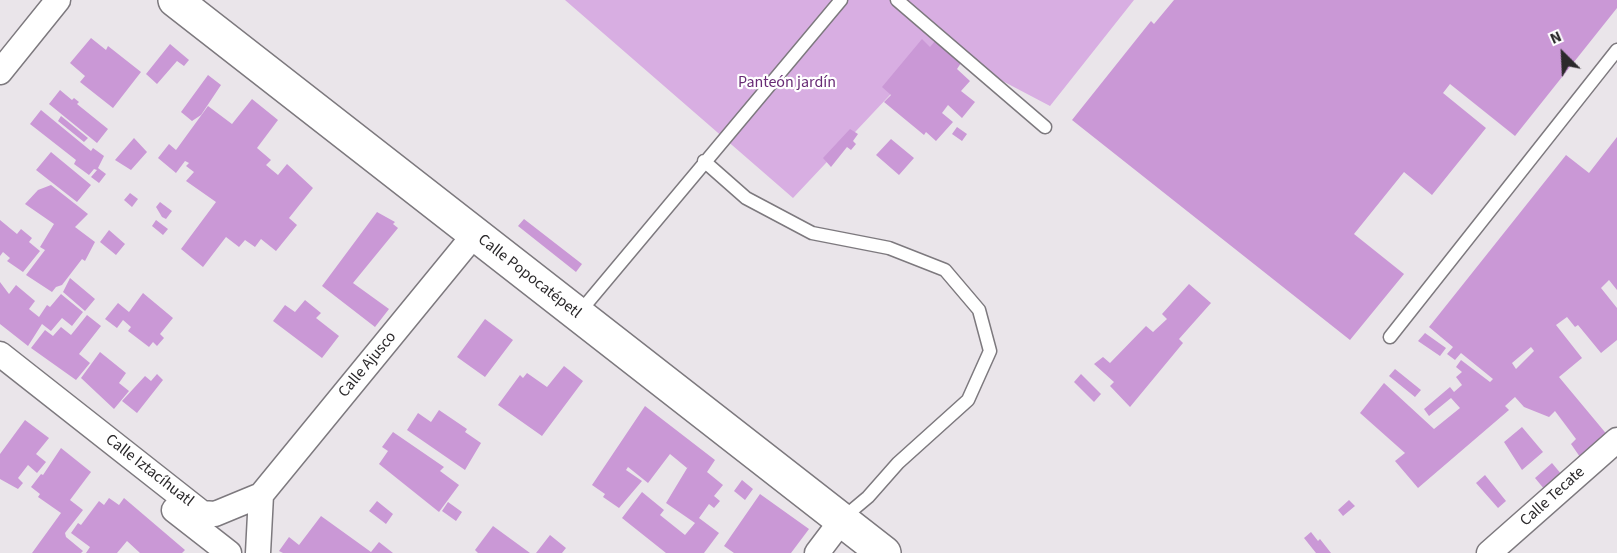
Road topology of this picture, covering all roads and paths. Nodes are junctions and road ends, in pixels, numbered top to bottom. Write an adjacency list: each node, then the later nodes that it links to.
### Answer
1 (58, 0): 6 (street)
2 (175, 0): 9 (main road, Calle Popocatépetl)
3 (841, 0): 8 (lane)
4 (897, 0): 7 (lane)
5 (1617, 50): 11 (lane)
6 (0, 72)
7 (1045, 127)
8 (704, 161): 10 (lane); 16 (lane)
9 (474, 236): 10 (main road, Calle Popocatépetl); 15 (street, Calle Ajusco)
10 (578, 315): 16 (main road, Calle Popocatépetl)
11 (1390, 337)
12 (0, 354): 15 (street, Calle Iztacíhuatl)
13 (0, 371): 17 (street, Calle Iztacíhuatl)
14 (1617, 440): 21 (street, Calle Tecate)
15 (261, 495): 18 (street)
16 (842, 520): 19 (street); 20 (main road, Calle Popocatépetl)
17 (222, 551)
18 (258, 553)
19 (816, 553)
20 (884, 553)
21 (1490, 553)

